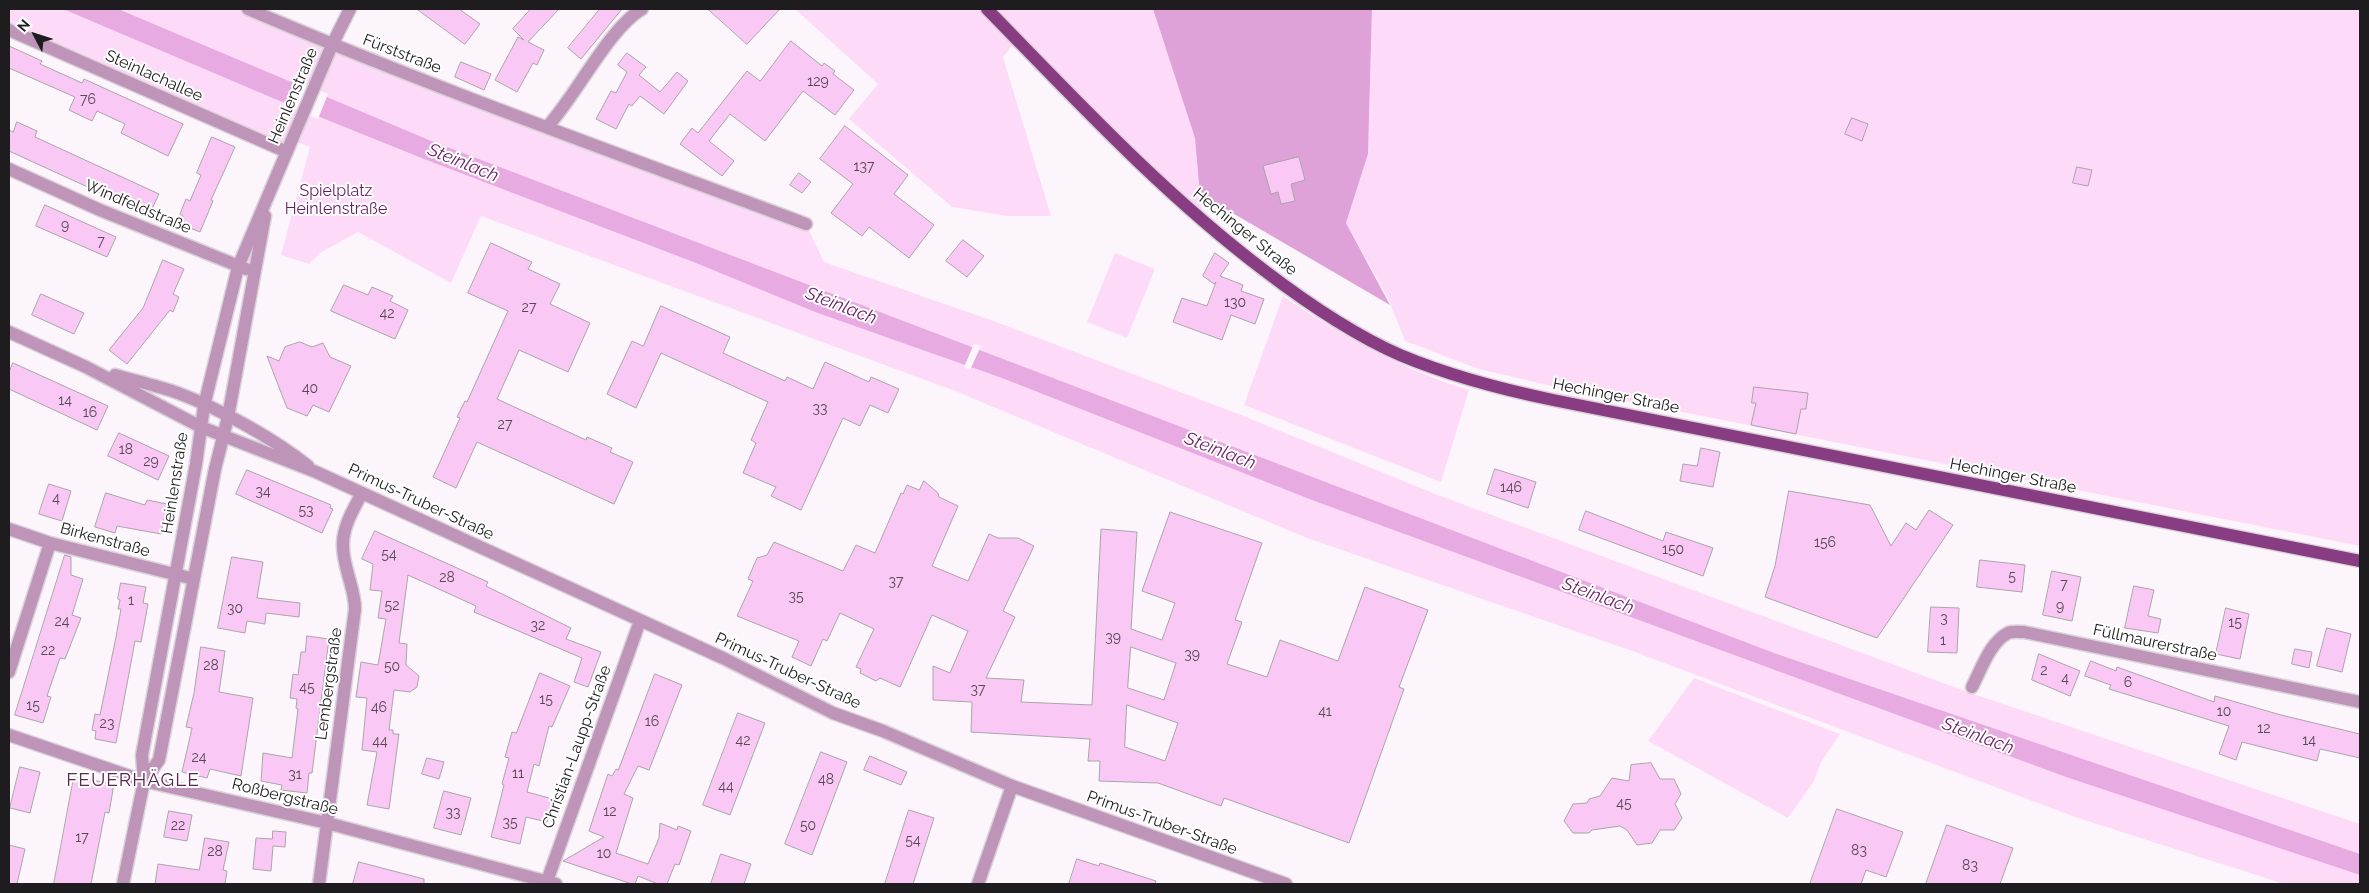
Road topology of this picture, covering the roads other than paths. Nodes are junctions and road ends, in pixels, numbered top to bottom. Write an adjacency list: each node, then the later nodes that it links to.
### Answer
1 (248, 9): 6 (street, Fürststraße)
2 (350, 9): 6 (street, Heinlenstraße)
3 (642, 9): 7 (street)
4 (987, 9): 24 (main road, Hechinger Straße)
5 (9, 30): 8 (street, Steinlachallee)
6 (332, 45): 7 (street, Fürststraße); 8 (street, Heinlenstraße)
7 (547, 127): 11 (street, Fürststraße)
8 (287, 152): 10 (street, Heinlenstraße)
9 (9, 168): 12 (street, Windfeldstraße)
10 (268, 197): 12 (street, Heinlenstraße); 13 (street, Heinlenstraße)
11 (806, 224)
12 (238, 267): 13 (street, Windfeldstraße); 16 (street, Heinlenstraße)
13 (256, 272): 17 (street, Heinlenstraße)
14 (9, 332): 15 (street, Primus-Truber-Straße)
15 (86, 367): 16 (street, Primus-Truber-Straße); 18 (street, Primus-Truber-Straße)
16 (204, 406): 17 (street, Primus-Truber-Straße); 18 (street, Heinlenstraße)
17 (228, 417): 19 (street, Heinlenstraße); 20 (street, Primus-Truber-Straße)
18 (201, 427): 19 (street, Primus-Truber-Straße); 25 (street, Heinlenstraße)
19 (223, 436): 20 (street, Primus-Truber-Straße); 26 (street, Heinlenstraße)
20 (316, 472): 21 (street, Primus-Truber-Straße)
21 (362, 493): 27 (street, Primus-Truber-Straße); 34 (street, Lembergstraße)
22 (9, 529): 23 (street, Birkenstraße)
23 (50, 543): 25 (street, Birkenstraße); 28 (street)
24 (2360, 561)
25 (176, 576): 26 (street, Birkenstraße); 32 (street, Heinlenstraße)
26 (194, 579): 32 (street, Heinlenstraße)
27 (640, 621): 33 (street, Primus-Truber-Straße); 35 (street, Christian-Laupp-Straße)
28 (9, 672)
29 (1972, 687): 30 (street, Füllmaurerstraße)
30 (2360, 702)
31 (9, 735): 32 (street, Roßbergstraße)
32 (144, 781): 34 (street, Roßbergstraße); 36 (street, Heinlenstraße)
33 (1012, 786): 38 (street); 39 (street, Primus-Truber-Straße)
34 (327, 823): 35 (street, Roßbergstraße); 37 (street, Lembergstraße)
35 (549, 883)
36 (123, 884)
37 (319, 884)
38 (978, 884)
39 (1286, 884)

